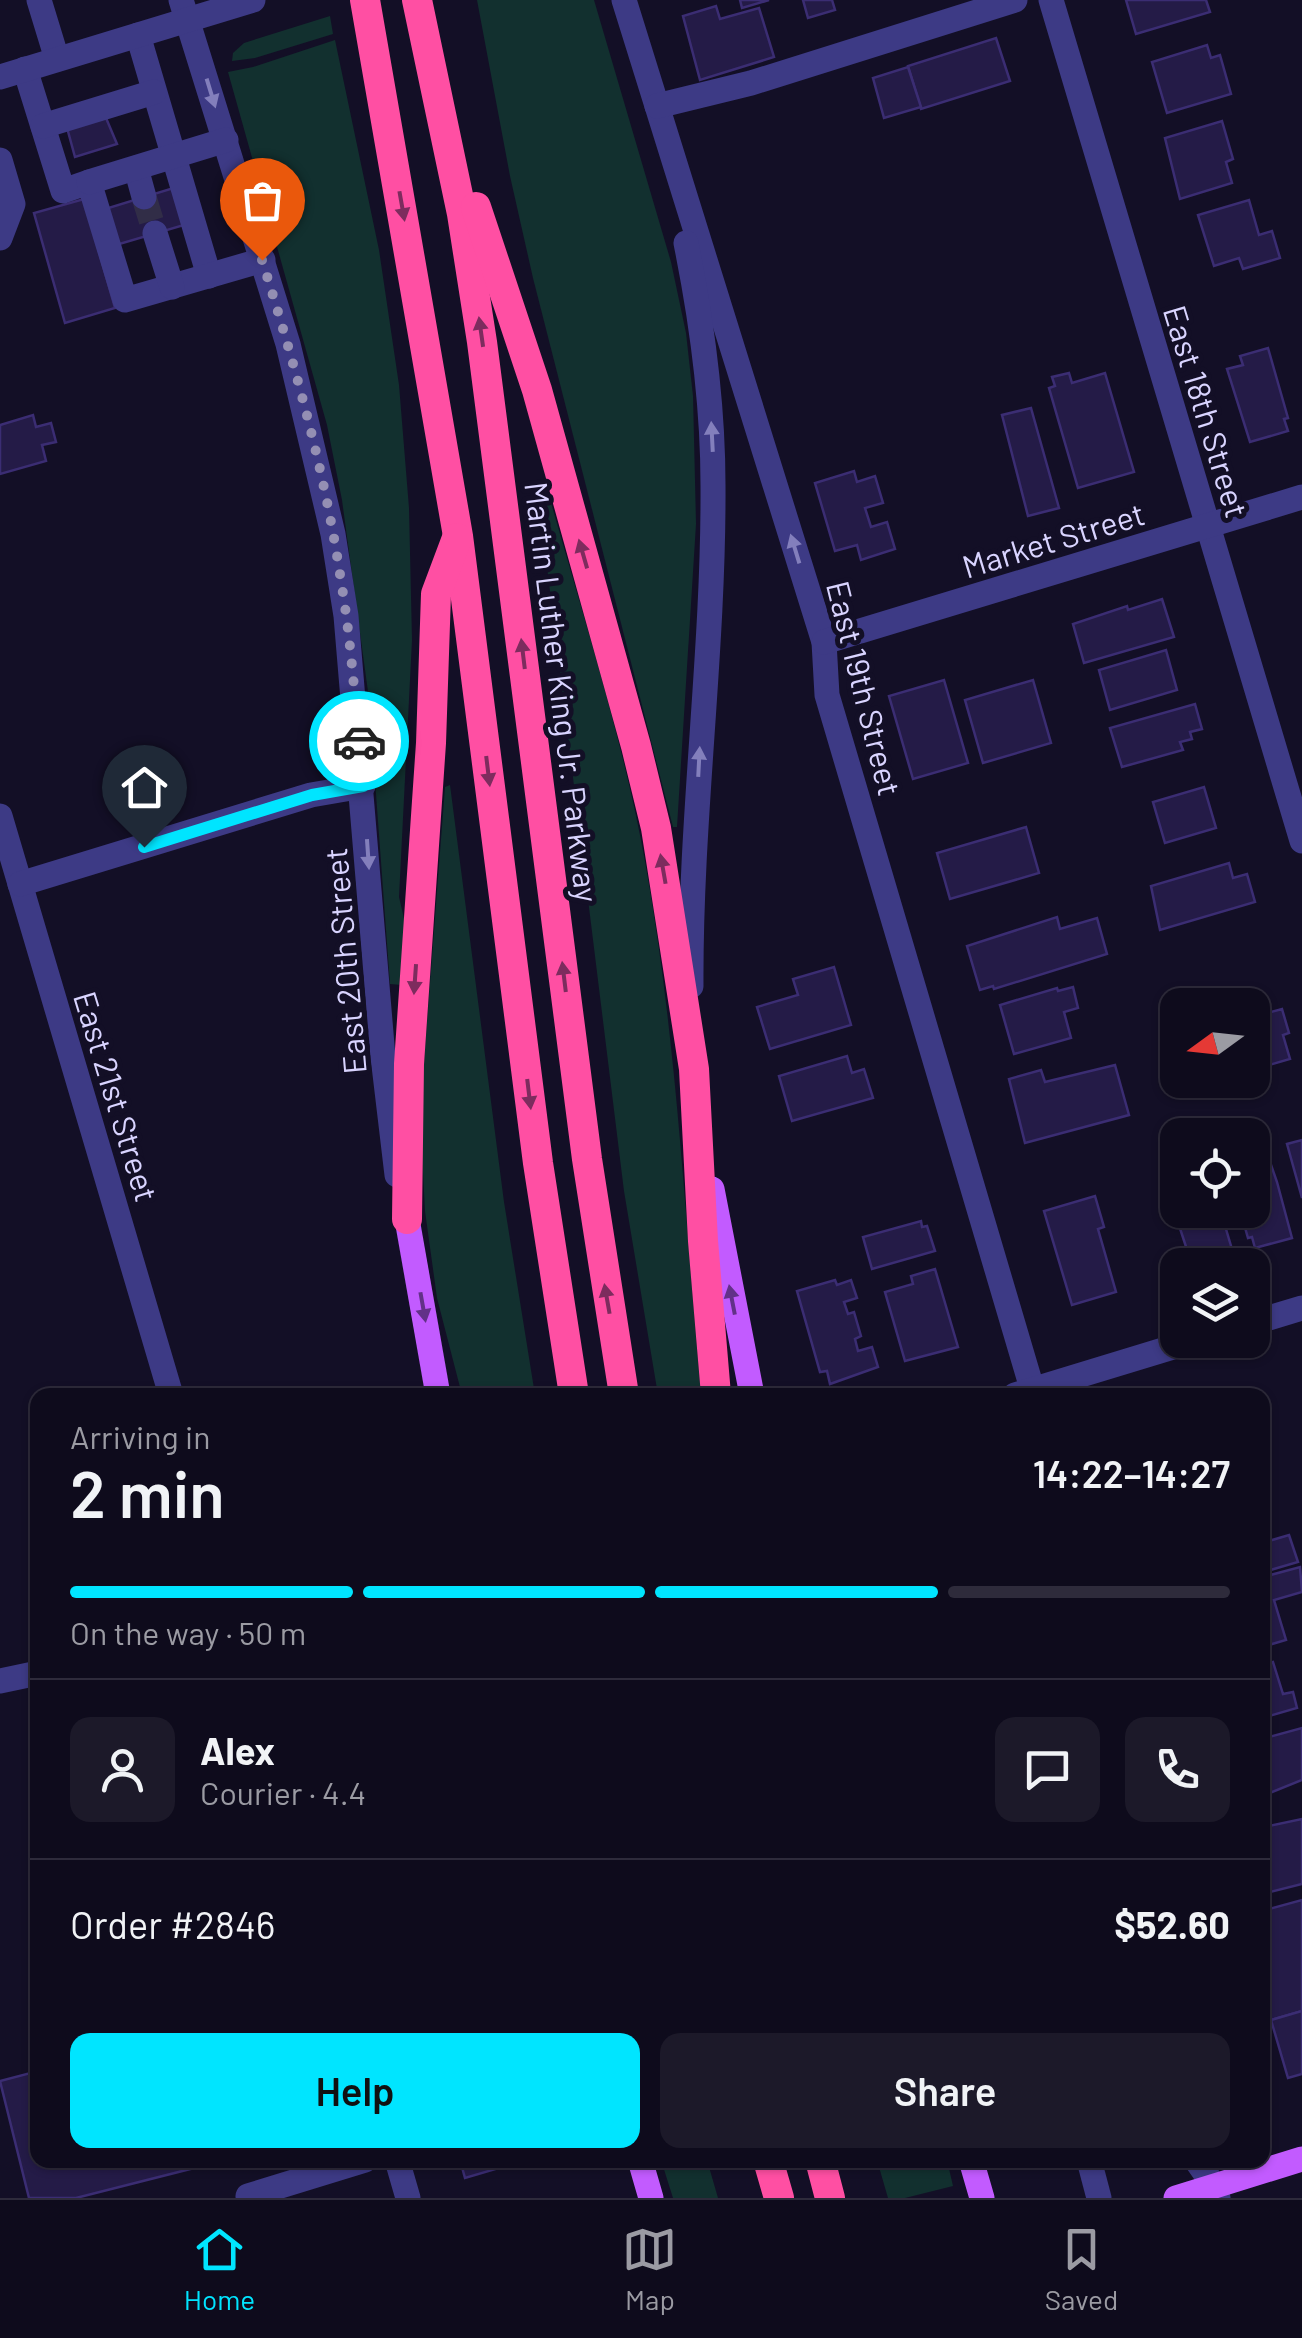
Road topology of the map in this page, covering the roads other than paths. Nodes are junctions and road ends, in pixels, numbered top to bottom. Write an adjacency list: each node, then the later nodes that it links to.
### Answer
1 (39, 0): 10 (street)
2 (254, 0): 8 (street)
3 (366, 0): 29 (highway, one-way to 29)
4 (417, 0): 13 (highway, Martin Luther King Jr. Parkway)
5 (624, 0): 14 (street, East 19th Street)
6 (1015, 0): 14 (street)
7 (1051, 0): 28 (street, East 18th Street)
8 (185, 10): 9 (street); 16 (street, East 20th Street, one-way to 16)
9 (138, 36): 10 (street); 12 (street)
10 (57, 59): 11 (street)
11 (12, 73): 15 (street)
12 (154, 92): 15 (street); 17 (street)
13 (438, 96): 35 (highway, one-way to 13); 43 (highway, Martin Luther King Jr. Parkway, one-way to 13)
14 (657, 106): 30 (street, East 19th Street, one-way to 14); 35 (street, one-way to 14)
15 (43, 126): 20 (street)
16 (226, 140): 17 (street); 24 (street, East 20th Street)
17 (174, 156): 19 (street); 25 (street)
18 (1, 168): 23 (street)
19 (136, 168): 20 (street); 21 (street)
20 (89, 182): 26 (street)
21 (144, 197)
22 (156, 234): 26 (street)
23 (0, 238)
24 (262, 260): 25 (street); 31 (street, East 20th Street)
25 (209, 276): 26 (street)
26 (172, 286)
27 (1302, 497): 28 (street, Market Street)
28 (1208, 526): 30 (street, Market Street); 33 (street, East 18th Street)
29 (458, 536): 36 (highway, one-way to 36); 42 (highway, one-way to 42)
30 (824, 642): 46 (street, East 19th Street)
31 (363, 786): 34 (street); 36 (street, East 20th Street, one-way to 36)
32 (0, 816): 34 (street, East 21st Street)
33 (1302, 841)
34 (20, 884): 40 (street, East 21st Street)
35 (694, 1069): 44 (highway); 45 (main road, one-way to 35)
36 (407, 1218): 41 (main road, East 20th Street, one-way to 41)
37 (1302, 1308): 38 (street)
38 (1270, 1318)
39 (1160, 1351): 47 (street)
40 (169, 1388)
41 (437, 1388)
42 (573, 1388)
43 (623, 1388)
44 (715, 1388)
45 (751, 1388)
46 (1026, 1388)
47 (1043, 1388)
48 (30, 1675): 49 (street)
49 (0, 1680)
50 (1302, 2159): 51 (main road)
51 (1270, 2164)
52 (339, 2168): 62 (street)
53 (399, 2168): 63 (street)
54 (642, 2168): 64 (main road)
55 (770, 2168): 65 (highway)
56 (822, 2168): 66 (highway)
57 (973, 2168): 67 (main road)
58 (1091, 2168): 68 (street)
59 (1201, 2168): 61 (street)
60 (1258, 2168): 61 (main road)
61 (1216, 2192): 69 (main road)
62 (248, 2196)
63 (408, 2198)
64 (650, 2198)
65 (778, 2198)
66 (830, 2198)
67 (982, 2198)
68 (1100, 2198)
69 (1176, 2198)

